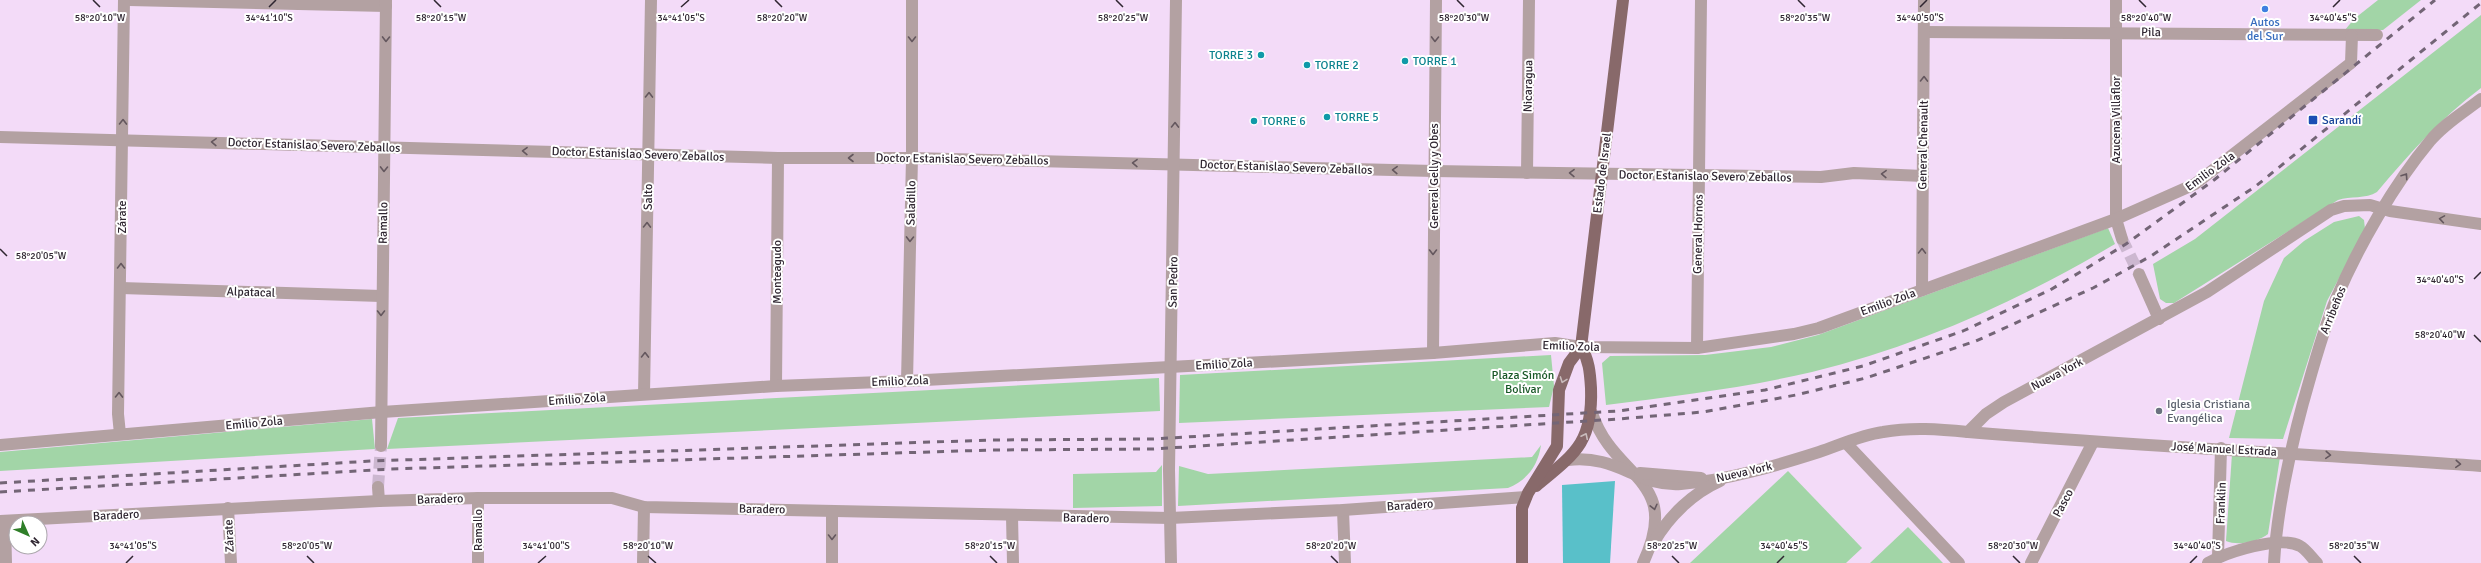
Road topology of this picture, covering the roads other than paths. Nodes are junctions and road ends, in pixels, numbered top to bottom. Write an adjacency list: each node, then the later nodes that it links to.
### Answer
1 (124, 0): 19 (street, Zárate, one-way to 1)
2 (129, 0): 12 (street)
3 (651, 0): 21 (street, Salto, one-way to 3)
4 (912, 0): 23 (street, Saladillo, one-way to 23)
5 (1176, 0): 24 (street, San Pedro, one-way to 5)
6 (1436, 0): 25 (street, General Gelly y Obes, one-way to 25)
7 (1529, 0): 26 (street, Nicaragua)
8 (1623, 0): 27 (main road, Estado de Israel)
9 (1701, 0): 28 (street, General Hornos)
10 (1924, 0): 13 (street, General Chenault)
11 (2116, 0): 14 (street, Azucena Villaflor)
12 (386, 3): 20 (street, Ramallo, one-way to 20)
13 (1924, 32): 14 (street, Pila); 29 (street, General Chenault, one-way to 13)
14 (2116, 32): 15 (street, Pila); 31 (street, Azucena Villaflor)
15 (2352, 34): 16 (street, Pila); 31 (street, Emilio Zola)
16 (2377, 35)
17 (2481, 99): 30 (street, Arribeños, one-way to 17)
18 (0, 137): 19 (street, Doctor Estanislao Severo Zeballos)
19 (122, 140): 20 (street, Doctor Estanislao Severo Zeballos, one-way to 19); 35 (street, Zárate, one-way to 19)
20 (385, 147): 21 (street, Doctor Estanislao Severo Zeballos, one-way to 20); 37 (street, Ramallo, one-way to 37)
21 (648, 154): 22 (street, Doctor Estanislao Severo Zeballos); 45 (street, Salto, one-way to 21)
22 (778, 158): 23 (street, Doctor Estanislao Severo Zeballos, one-way to 22); 44 (street, Monteagudo)
23 (912, 158): 24 (street, Doctor Estanislao Severo Zeballos, one-way to 23); 43 (street, Saladillo, one-way to 43)
24 (1174, 164): 25 (street, Doctor Estanislao Severo Zeballos, one-way to 24); 42 (street, San Pedro)
25 (1434, 171): 26 (street, Doctor Estanislao Severo Zeballos); 41 (street, General Gelly y Obes, one-way to 41)
26 (1527, 172): 27 (street, Doctor Estanislao Severo Zeballos, one-way to 26)
27 (1601, 174): 28 (street, Doctor Estanislao Severo Zeballos); 39 (main road, Estado de Israel)
28 (1699, 175): 29 (street, Doctor Estanislao Severo Zeballos, one-way to 28); 40 (street, General Hornos)
29 (1923, 176): 36 (street, General Chenault, one-way to 29)
30 (2383, 208): 32 (street, Nueva York, one-way to 30); 38 (street, Nueva York); 55 (street, Arribeños)
31 (2116, 219): 33 (street, Azucena Villaflor); 36 (street, Emilio Zola)
32 (2481, 224)
33 (2122, 239)
34 (2139, 274): 38 (street)
35 (121, 288): 37 (street, Alpatacal); 49 (street, Zárate, one-way to 35)
36 (1922, 290): 40 (street, Emilio Zola)
37 (381, 296): 46 (street, Ramallo, one-way to 46)
38 (2159, 318): 48 (street, Nueva York)
39 (1581, 347): 40 (street, Emilio Zola); 41 (street, Emilio Zola); 47 (main road); 61 (main road, one-way to 61)
40 (1697, 348)
41 (1433, 353): 42 (street, Emilio Zola)
42 (1172, 367): 43 (street, Emilio Zola); 69 (street, San Pedro)
43 (907, 381): 44 (street, Emilio Zola)
44 (776, 386): 45 (street, Emilio Zola)
45 (644, 394): 46 (street, Emilio Zola)
46 (382, 412): 49 (street, Emilio Zola); 53 (street, Ramallo)
47 (1592, 413): 56 (main road, one-way to 47); 58 (street)
48 (1968, 432): 50 (street, José Manuel Estrada); 51 (street, Nueva York)
49 (120, 434): 52 (street, Emilio Zola)
50 (2093, 442): 54 (street, José Manuel Estrada); 85 (street, Pasco)
51 (1846, 443): 59 (street, Nueva York); 84 (street)
52 (0, 444)
53 (381, 446)
54 (2221, 448): 55 (street, José Manuel Estrada); 73 (street, Franklin)
55 (2289, 452): 57 (street, José Manuel Estrada, one-way to 57); 71 (street, Arribeños)
56 (1568, 460): 58 (street, Nueva York); 61 (main road)
57 (2481, 466)
58 (1635, 473): 59 (street, Nueva York); 72 (street, one-way to 72)
59 (1732, 475): 72 (street)
60 (378, 487): 63 (street)
61 (1527, 495): 66 (street, Baradero); 82 (main road)
62 (478, 498): 63 (street, Baradero); 64 (street, Baradero); 76 (street, Ramallo)
63 (379, 501): 65 (street, Baradero)
64 (644, 507): 67 (street, Baradero); 77 (street)
65 (228, 508): 70 (street, Baradero); 75 (street, Zárate)
66 (1343, 510): 69 (street, Baradero); 81 (street)
67 (832, 511): 68 (street, Baradero); 78 (street, one-way to 78)
68 (1012, 516): 69 (street, Baradero); 79 (street)
69 (1170, 518): 80 (street, San Pedro)
70 (2, 521): 74 (street)
71 (2275, 541): 73 (street); 86 (street, Arribeños); 87 (street)
72 (1649, 550): 83 (street)
73 (2213, 560)
74 (6, 563)
75 (231, 563)
76 (478, 563)
77 (643, 563)
78 (832, 563)
79 (1013, 563)
80 (1171, 563)
81 (1346, 563)
82 (1522, 563)
83 (1642, 563)
84 (1959, 563)
85 (2031, 563)
86 (2274, 563)
87 (2317, 563)

